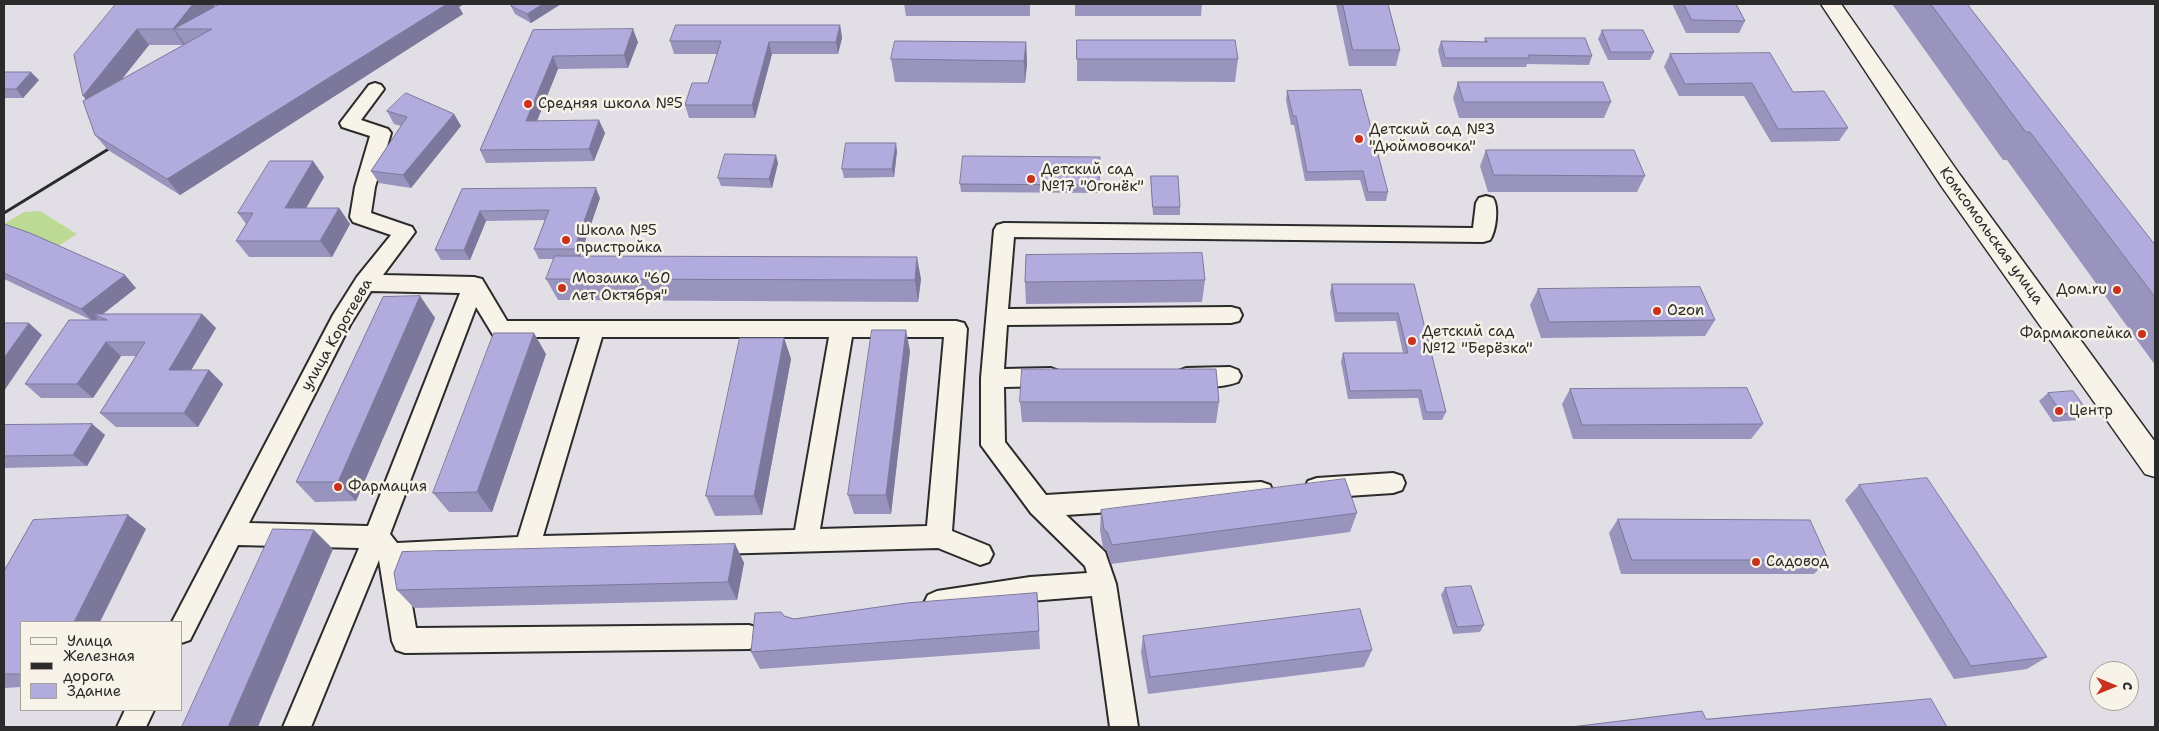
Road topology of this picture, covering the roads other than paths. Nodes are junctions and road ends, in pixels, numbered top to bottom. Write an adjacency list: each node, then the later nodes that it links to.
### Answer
1 (1831, 4): 14 (main road, Комсомольская улица)
2 (375, 89): 4 (street, улица Коротеева)
3 (1486, 203): 7 (street)
4 (365, 283): 5 (street); 17 (street, улица Коротеева)
5 (474, 285): 8 (street); 20 (street)
6 (1231, 315): 7 (street)
7 (996, 317): 13 (street)
8 (594, 329): 9 (street); 21 (street)
9 (842, 329): 18 (street); 19 (street)
10 (1230, 376): 12 (street)
11 (1072, 377): 13 (street)
12 (1161, 377)
13 (992, 378): 16 (street)
14 (2155, 465)
15 (1393, 483): 16 (street)
16 (1040, 506): 23 (street)
17 (233, 534): 20 (street); 25 (street, улица Коротеева)
18 (939, 537): 19 (street); 22 (street)
19 (805, 542): 21 (street)
20 (384, 546): 21 (street); 26 (street); 29 (street)
21 (527, 548)
22 (980, 554)
23 (1103, 584): 24 (street); 30 (street)
24 (916, 606)
25 (182, 629)
26 (749, 637)
27 (139, 711): 28 (street)
28 (130, 727)
29 (297, 727)
30 (1124, 727)

